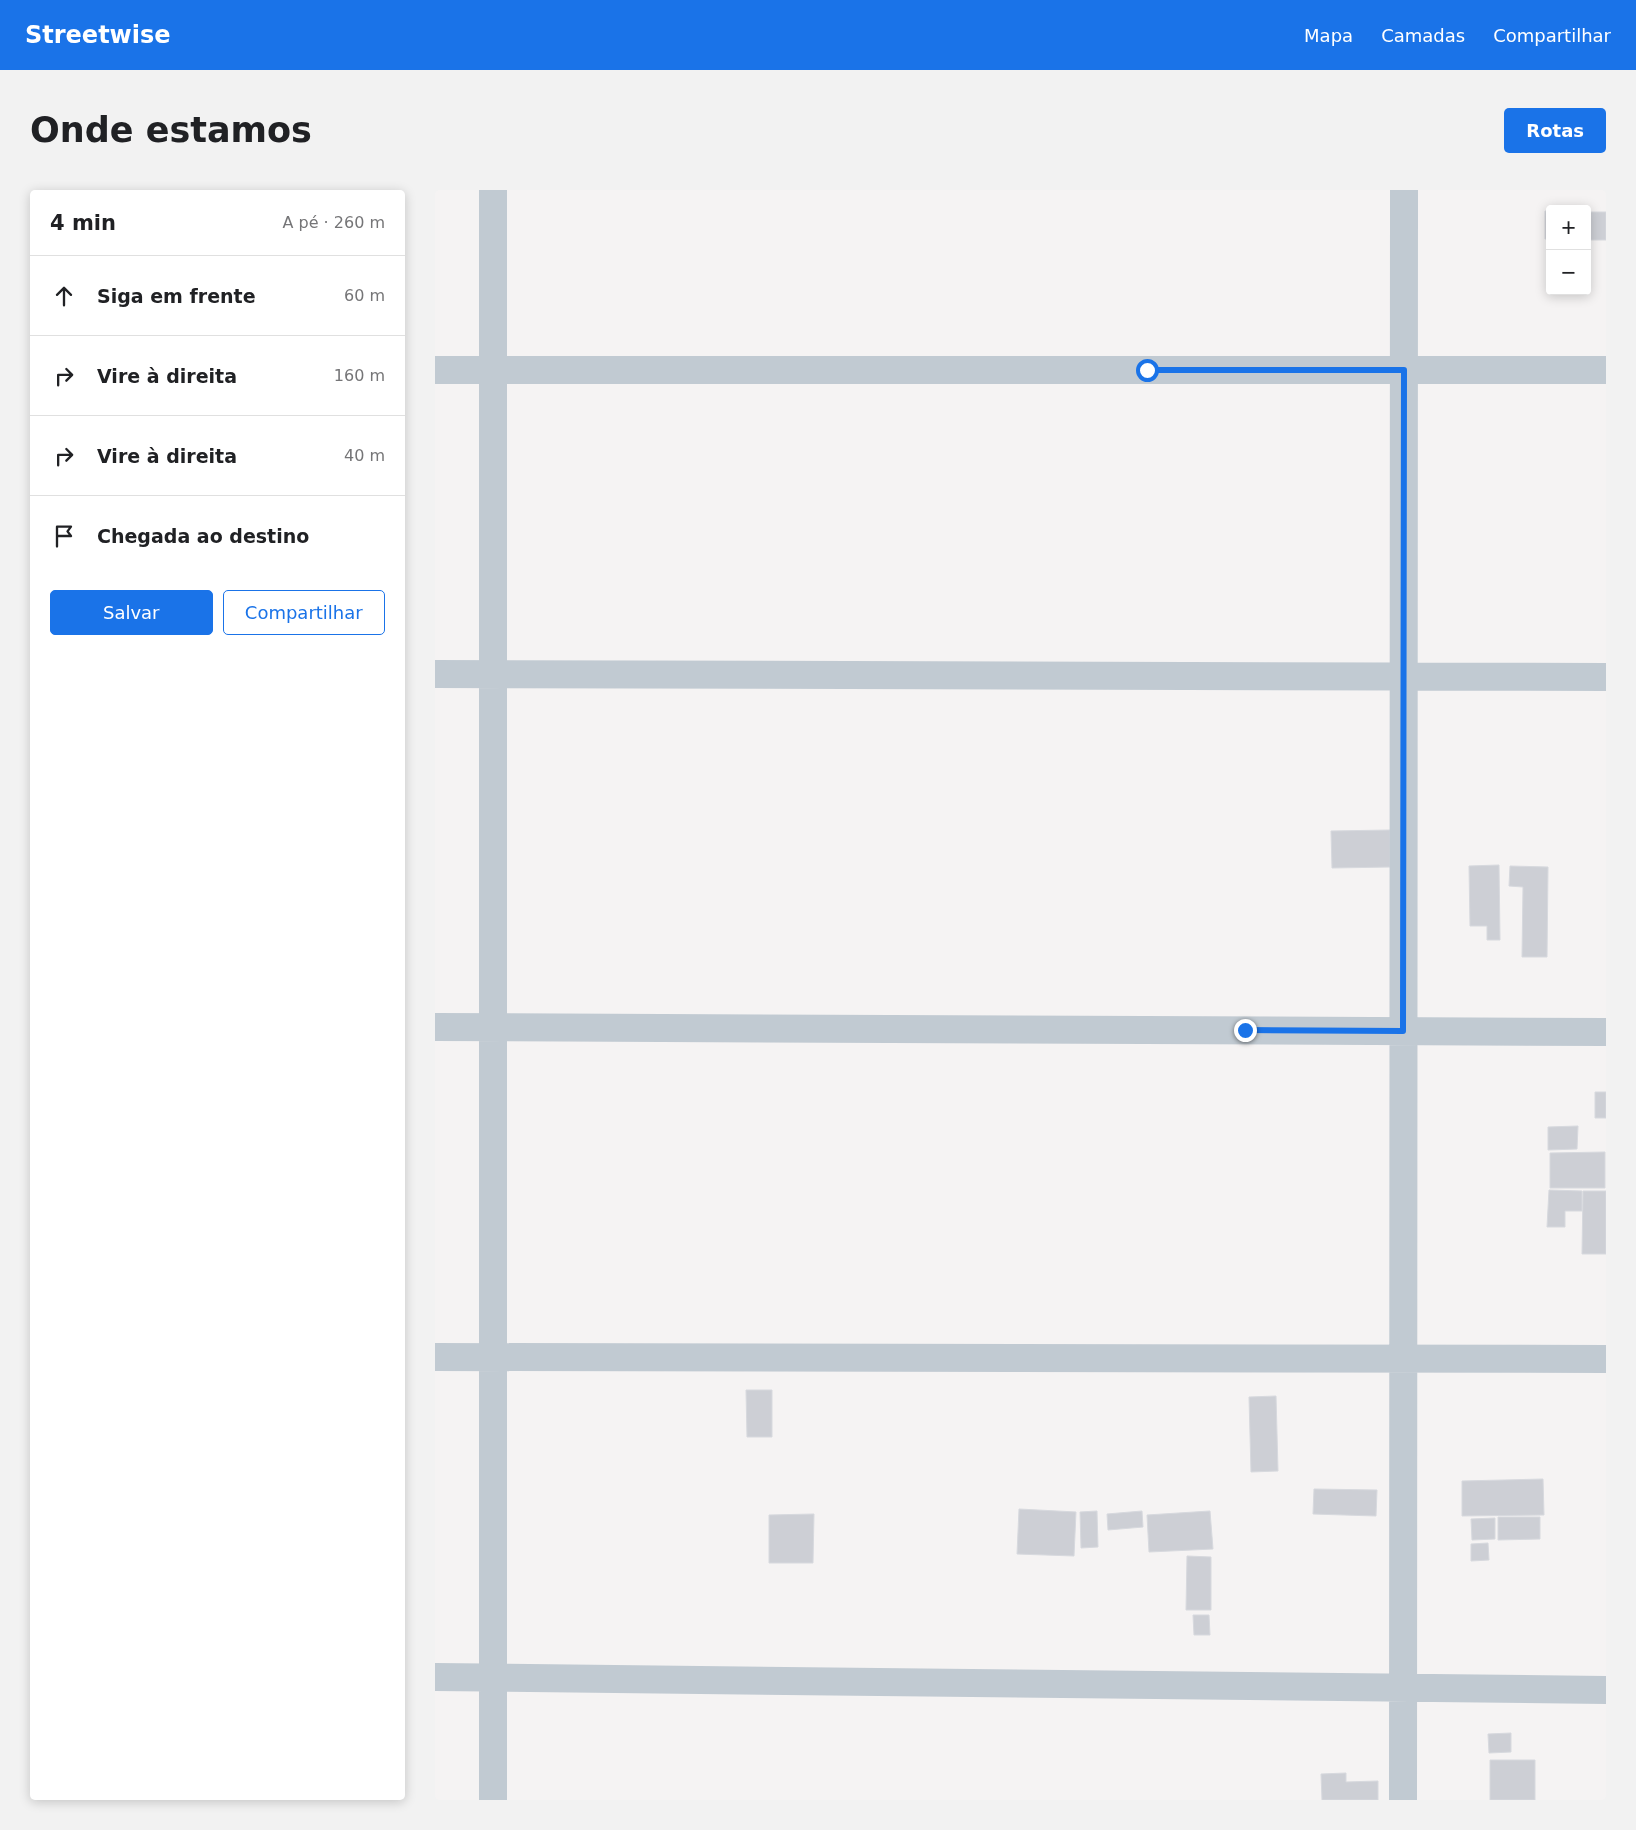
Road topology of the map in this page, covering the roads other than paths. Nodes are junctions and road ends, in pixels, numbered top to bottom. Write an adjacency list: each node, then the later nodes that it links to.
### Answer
1 (493, 190): 4 (street)
2 (1404, 190): 5 (street)
3 (435, 370): 4 (street)
4 (493, 370): 5 (street); 8 (street)
5 (1404, 370): 6 (street); 9 (street)
6 (1606, 370)
7 (435, 674): 8 (street)
8 (493, 674): 9 (street); 12 (street)
9 (1404, 677): 10 (street); 13 (street)
10 (1606, 677)
11 (435, 1027): 12 (street)
12 (493, 1028): 13 (street); 16 (street)
13 (1403, 1031): 14 (street); 17 (street)
14 (1606, 1032)
15 (435, 1358): 16 (street)
16 (493, 1358): 17 (street); 20 (street)
17 (1403, 1359): 18 (street); 21 (street)
18 (1606, 1359)
19 (435, 1678): 20 (street)
20 (493, 1678): 21 (street); 23 (street)
21 (1403, 1688): 22 (street); 24 (street)
22 (1606, 1690)
23 (493, 1800)
24 (1403, 1800)

